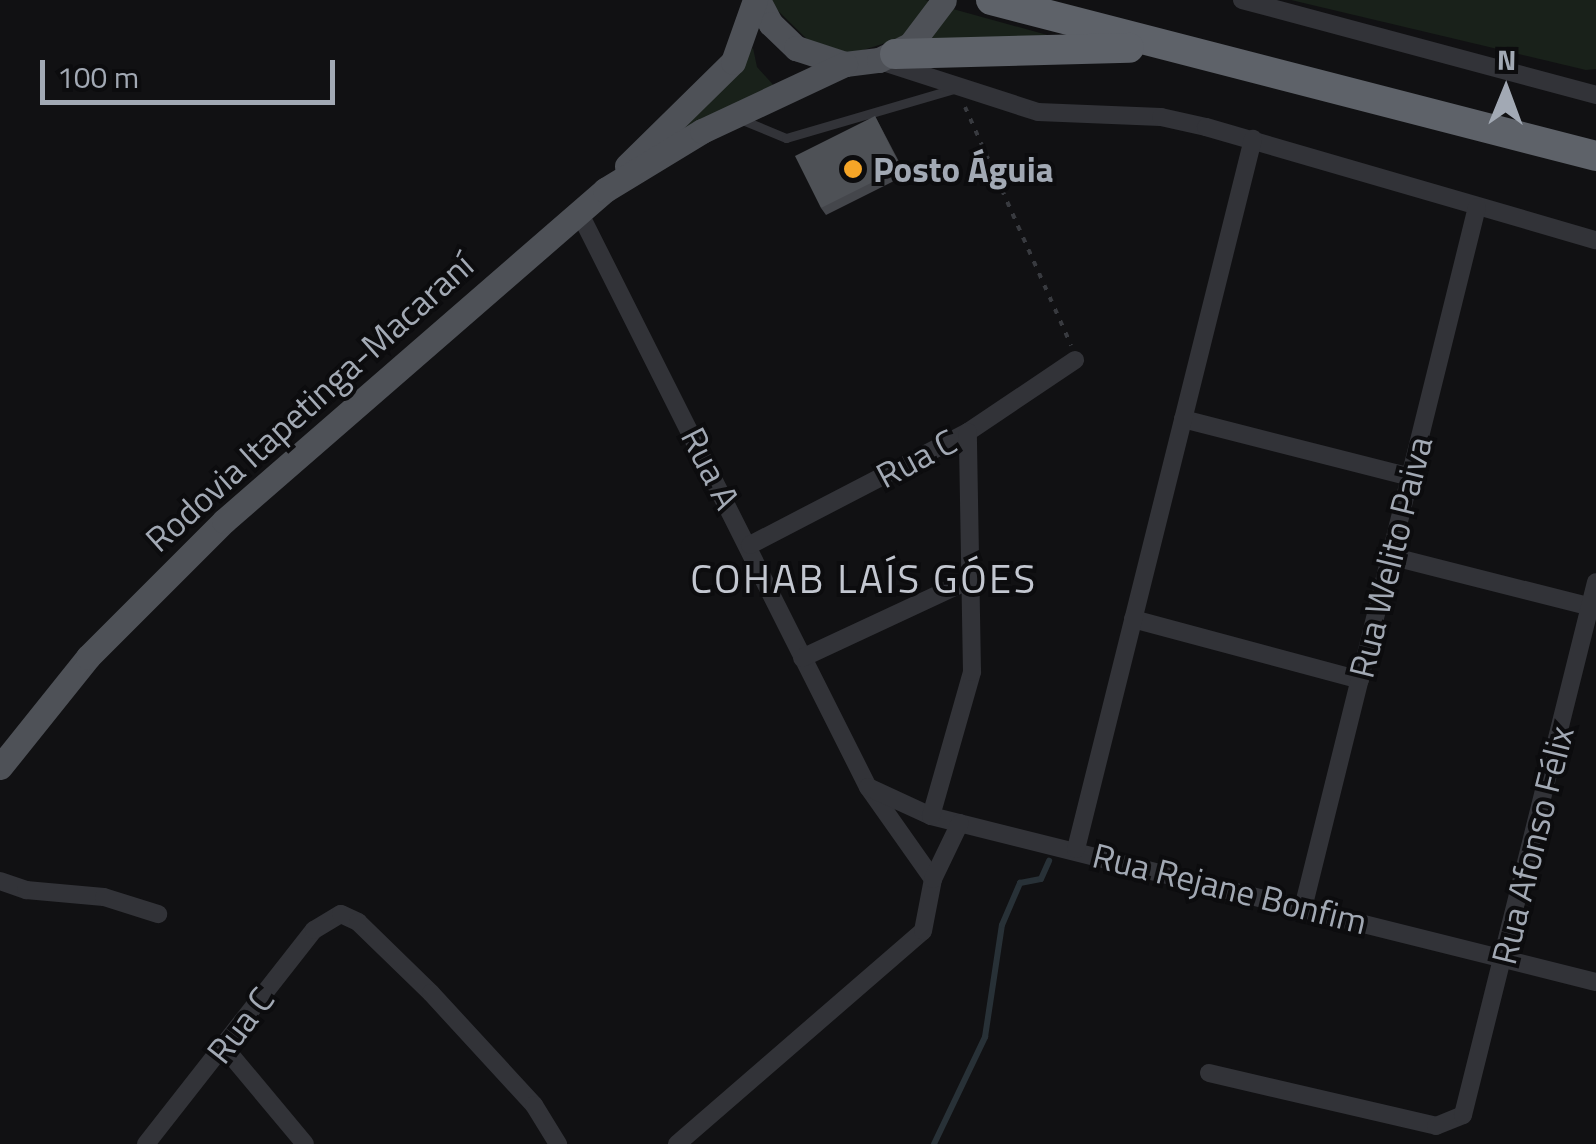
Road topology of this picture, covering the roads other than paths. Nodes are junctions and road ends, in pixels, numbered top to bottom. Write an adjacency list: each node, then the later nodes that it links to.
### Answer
1 (756, 0): 8 (main road); 14 (main road)
2 (944, 0): 7 (main road)
3 (991, 0): 6 (highway)
4 (1038, 0): 6 (highway)
5 (1242, 0): 10 (street)
6 (1192, 50): 7 (highway); 13 (highway)
7 (887, 57): 8 (main road); 9 (street)
8 (845, 64): 11 (main road, Rodovia Itapetinga-Macaraní)
9 (956, 89): 11 (lane); 12 (street)
10 (1593, 89)
11 (733, 116): 14 (main road, Rodovia Itapetinga-Macaraní)
12 (1253, 140): 15 (street); 19 (street)
13 (1596, 156)
14 (605, 190): 16 (main road, Rodovia Itapetinga-Macaraní)
15 (1477, 207): 17 (street); 21 (street, Rua Welito Paiva)
16 (579, 212): 22 (street, Rua A); 30 (main road, Rodovia Itapetinga-Macaraní)
17 (1596, 240)
18 (1074, 360): 20 (street, Rua C)
19 (1183, 419): 21 (street); 27 (street)
20 (968, 432): 22 (street, Rua C); 24 (street)
21 (1410, 476): 23 (street, Rua Welito Paiva)
22 (750, 545): 28 (street, Rua A)
23 (1390, 556): 26 (street); 29 (street, Rua Welito Paiva)
24 (969, 580): 28 (street); 32 (street)
25 (1596, 582): 26 (street, Rua Afonso Félix)
26 (1593, 608): 39 (street, Rua Afonso Félix)
27 (1133, 619): 29 (street); 34 (street)
28 (802, 658): 31 (street, Rua A)
29 (1360, 680): 37 (street, Rua Welito Paiva)
30 (3, 757)
31 (868, 788): 32 (street, Rua Rejane Bonfim); 35 (street, Rua A)
32 (931, 816): 33 (street, Rua Rejane Bonfim)
33 (960, 823): 34 (street, Rua Rejane Bonfim); 35 (street)
34 (1076, 849): 37 (street, Rua Rejane Bonfim)
35 (934, 879): 46 (street)
36 (0, 881): 38 (street)
37 (1303, 908): 39 (street, Rua Rejane Bonfim)
38 (158, 914)
39 (1504, 957): 40 (street, Rua Rejane Bonfim); 42 (street, Rua Afonso Félix)
40 (1596, 982)
41 (224, 1047): 43 (street, Rua C); 44 (street); 45 (street, Rua C)
42 (1209, 1073)
43 (146, 1144)
44 (305, 1144)
45 (558, 1144)
46 (677, 1144)

